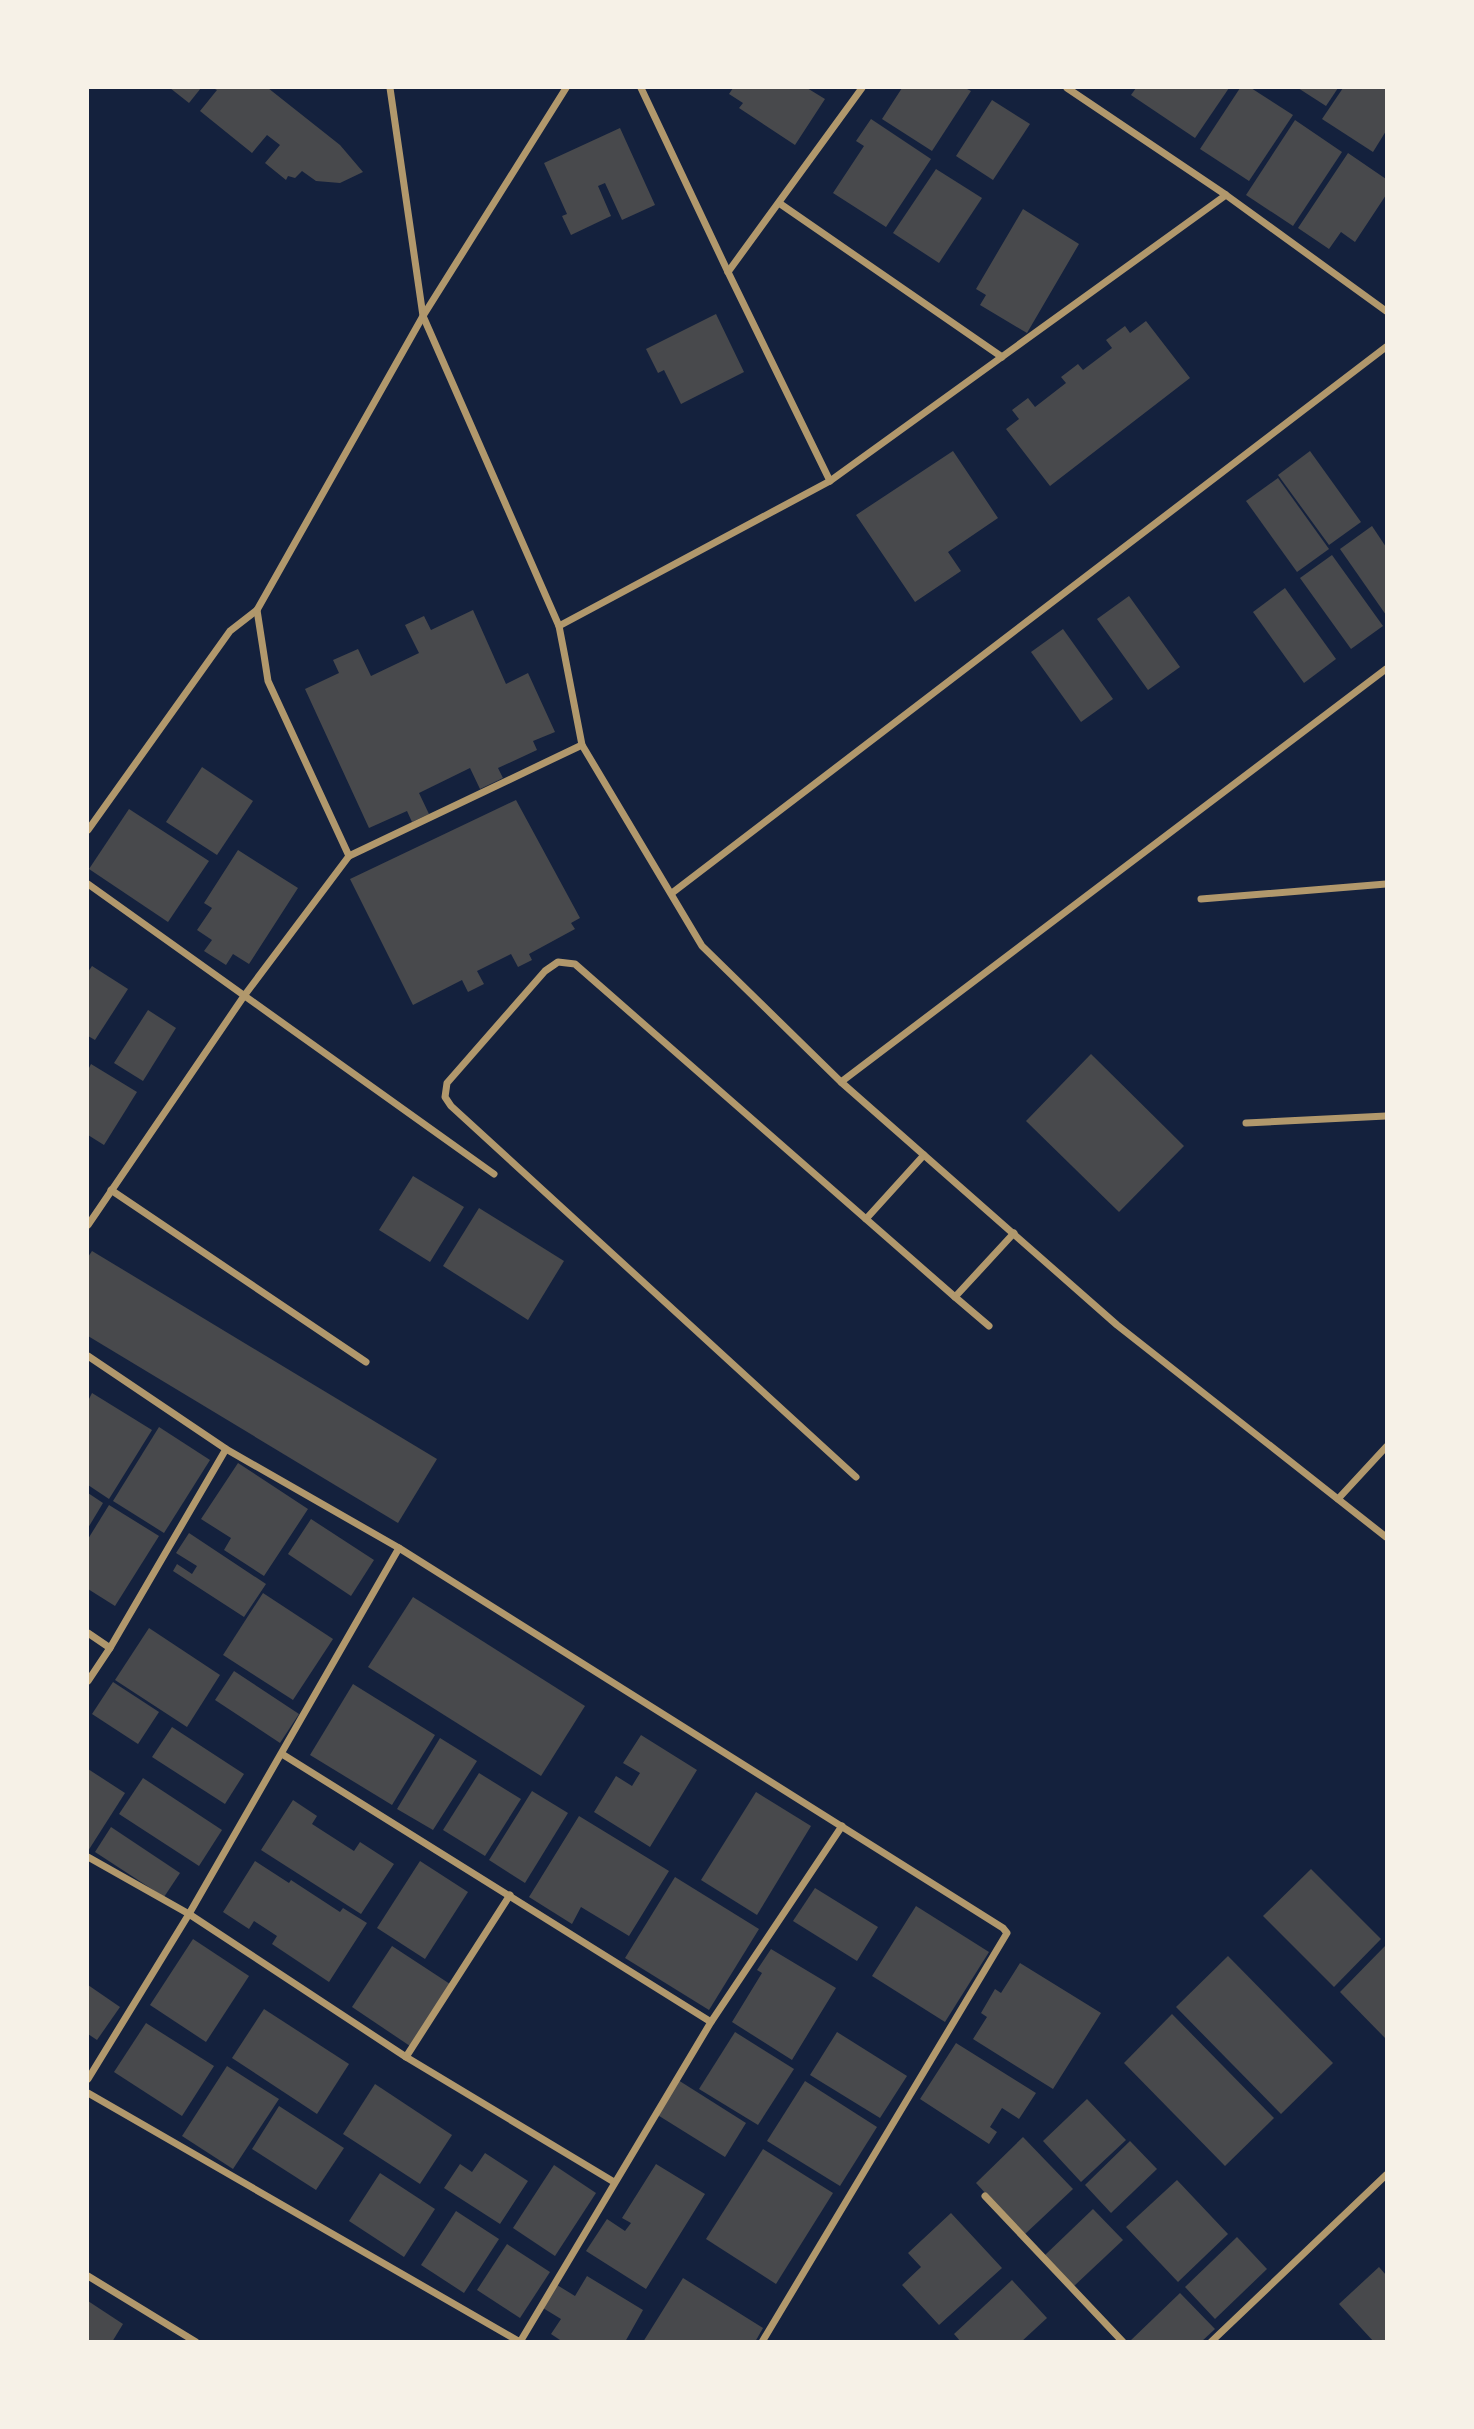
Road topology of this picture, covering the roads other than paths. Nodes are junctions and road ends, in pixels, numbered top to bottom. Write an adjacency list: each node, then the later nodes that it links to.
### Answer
1 (390, 88): 10 (street)
2 (566, 88): 10 (street)
3 (640, 88): 8 (street)
4 (862, 88): 7 (street)
5 (1067, 88): 6 (street)
6 (1226, 195): 9 (street); 12 (street)
7 (779, 203): 8 (street); 12 (street)
8 (728, 272): 13 (street)
9 (1387, 311)
10 (423, 316): 14 (street); 15 (street)
11 (1387, 347): 22 (street)
12 (1002, 357): 13 (street)
13 (830, 481): 15 (street)
14 (257, 610): 18 (street); 19 (street)
15 (559, 626): 17 (street)
16 (1387, 669): 25 (street)
17 (582, 746): 19 (street); 22 (street)
18 (88, 830)
19 (349, 856): 24 (street)
20 (88, 884): 24 (street)
21 (1387, 884): 23 (street)
22 (672, 893): 25 (street)
23 (1201, 899)
24 (244, 996): 29 (street); 30 (street)
25 (841, 1082): 28 (street)
26 (1387, 1115): 27 (street)
27 (1246, 1123)
28 (924, 1155): 31 (street); 33 (street)
29 (495, 1174)
30 (111, 1190): 32 (street); 37 (street)
31 (866, 1219): 34 (street); 40 (street)
32 (88, 1225)
33 (1014, 1233): 34 (street); 41 (street)
34 (955, 1297): 35 (street)
35 (989, 1326)
36 (88, 1356): 39 (street)
37 (366, 1362)
38 (1387, 1447): 41 (street)
39 (226, 1449): 43 (street); 45 (street)
40 (856, 1477)
41 (1338, 1499): 42 (street)
42 (1386, 1536)
43 (399, 1548): 47 (street); 48 (street)
44 (88, 1633): 45 (street)
45 (110, 1648): 46 (street)
46 (88, 1681)
47 (282, 1754): 50 (street); 51 (street)
48 (842, 1826): 52 (street); 61 (street)
49 (88, 1857): 51 (street)
50 (510, 1895): 52 (street); 53 (street)
51 (189, 1914): 53 (street); 54 (street)
52 (711, 2022): 57 (street)
53 (406, 2057): 57 (street)
54 (88, 2079)
55 (88, 2093): 57 (street)
56 (1387, 2175): 63 (street)
57 (614, 2182)
58 (985, 2196): 62 (street)
59 (88, 2276): 60 (street)
60 (196, 2342)
61 (762, 2342)
62 (1123, 2342)
63 (1211, 2342)

